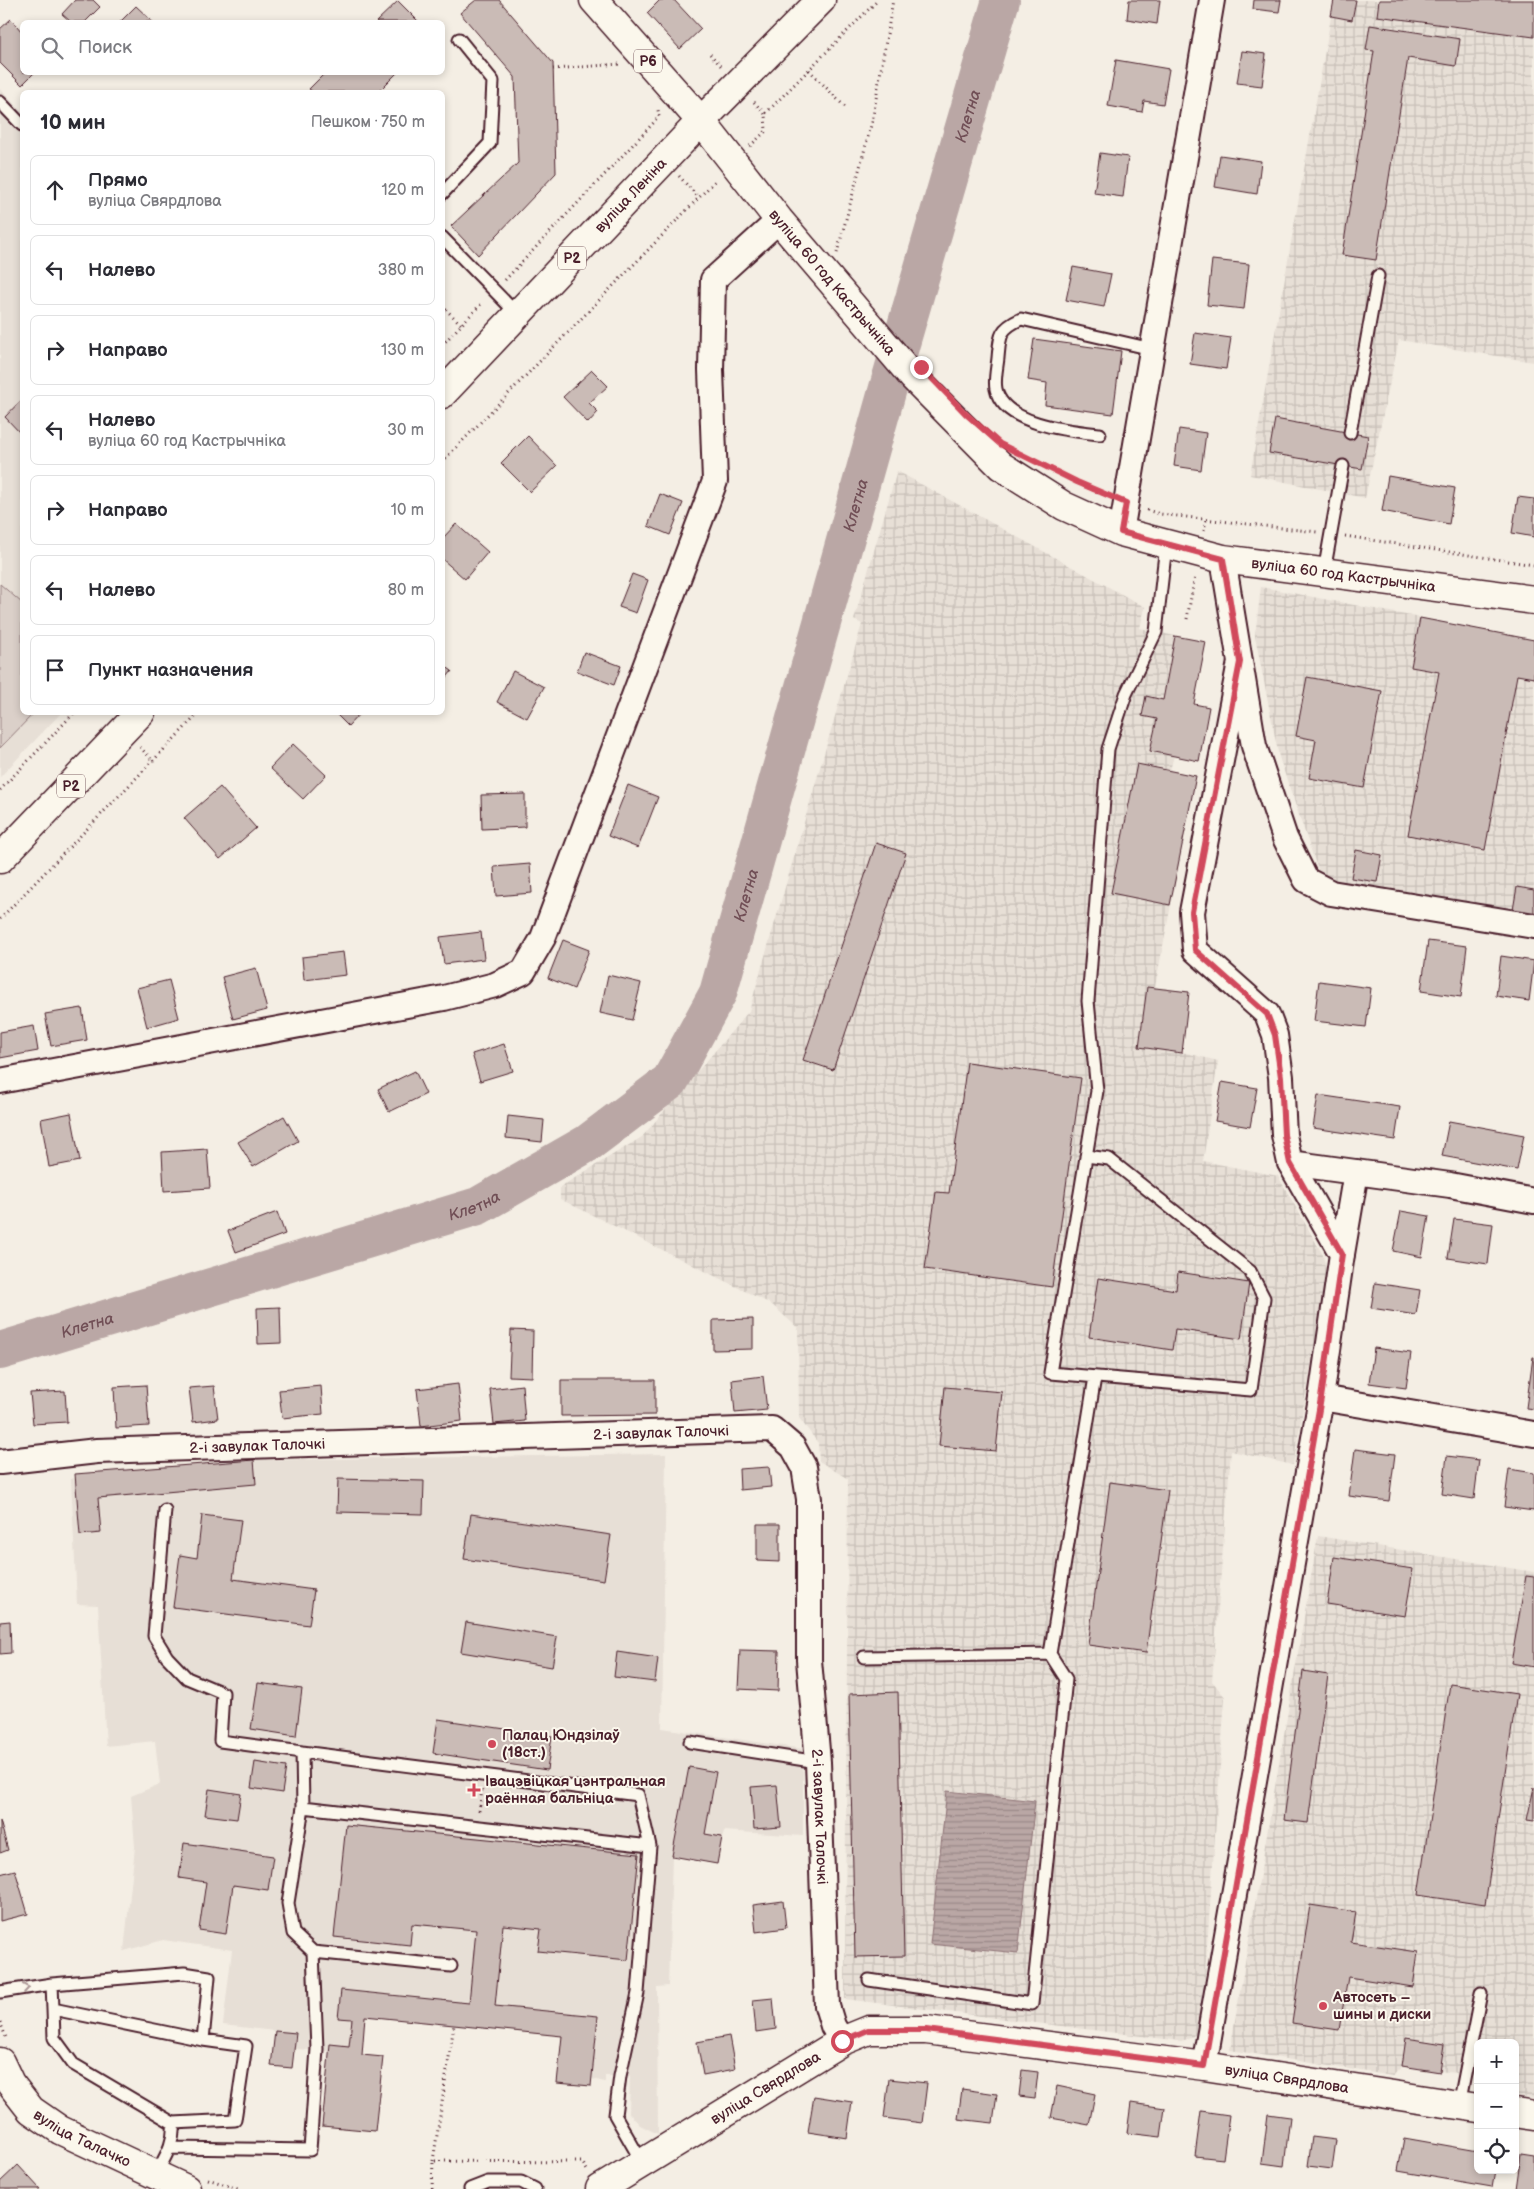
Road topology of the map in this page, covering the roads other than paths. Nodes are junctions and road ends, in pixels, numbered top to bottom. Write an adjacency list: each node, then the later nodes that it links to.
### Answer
1 (594, 0): 6 (street, Р6)
2 (821, 0): 6 (street, вуліца Леніна / Р2)
3 (1212, 0): 13 (street)
4 (459, 39): 8 (lane)
5 (0, 102): 7 (lane)
6 (702, 121): 9 (street, вуліца 60 год Кастрычніка); 12 (street, вуліца Леніна / Р2)
7 (20, 123)
8 (445, 191)
9 (779, 220): 18 (street, вуліца 60 год Кастрычніка); 27 (street)
10 (445, 240): 12 (lane)
11 (1378, 276): 15 (lane)
12 (518, 315): 14 (street, вуліца Леніна / Р2)
13 (1152, 349): 16 (lane); 18 (street)
14 (445, 391)
15 (1350, 432)
16 (1100, 434)
17 (1343, 466): 21 (lane)
18 (1121, 532): 19 (street, вуліца 60 год Кастрычніка)
19 (1166, 545): 20 (street, вуліца 60 год Кастрычніка); 28 (lane)
20 (1223, 559): 21 (street, вуліца 60 год Кастрычніка); 23 (street)
21 (1324, 572): 22 (street, вуліца 60 год Кастрычніка)
22 (1534, 600)
23 (1240, 662): 26 (street); 29 (street)
24 (138, 715): 25 (street, Р2)
25 (0, 859)
26 (1534, 926)
27 (0, 1081)
28 (1086, 1156): 33 (lane); 33 (lane)
29 (1290, 1163): 30 (street); 32 (street)
30 (1356, 1172): 31 (street); 32 (street)
31 (1534, 1202)
32 (1342, 1254): 34 (street)
33 (1095, 1377): 38 (lane)
34 (1321, 1398): 35 (street); 55 (street)
35 (1534, 1434)
36 (0, 1462): 42 (street, 2-і завулак Талочкі)
37 (165, 1510): 41 (lane)
38 (1050, 1654): 39 (lane); 47 (lane)
39 (864, 1657)
40 (690, 1742): 42 (lane)
41 (302, 1752): 43 (lane); 44 (lane)
42 (818, 1762): 53 (street, 2-і завулак Талочкі)
43 (303, 1807): 44 (lane); 45 (lane)
44 (650, 1846): 61 (lane)
45 (313, 1952): 46 (lane); 60 (lane)
46 (451, 1966)
47 (869, 1980)
48 (52, 1984): 49 (lane, one-way to 48); 51 (lane); 52 (lane)
49 (0, 1992)
50 (1481, 1993): 56 (lane)
51 (53, 2010): 52 (lane); 59 (lane)
52 (204, 2040): 59 (lane)
53 (842, 2041): 55 (street, вуліца Свярдлова); 61 (street, вуліца Свярдлова)
54 (5, 2055): 62 (street, вуліца Талачко)
55 (1204, 2066): 56 (street, вуліца Свярдлова)
56 (1469, 2106)
57 (1519, 2114): 58 (street)
58 (1534, 2116)
59 (173, 2123): 60 (lane)
60 (170, 2148): 62 (lane)
61 (643, 2164): 66 (street, вуліца Свярдлова)
62 (156, 2174): 63 (street, вуліца Талачко)
63 (195, 2183)
64 (470, 2189): 65 (lane)
65 (535, 2189)
66 (600, 2189)

